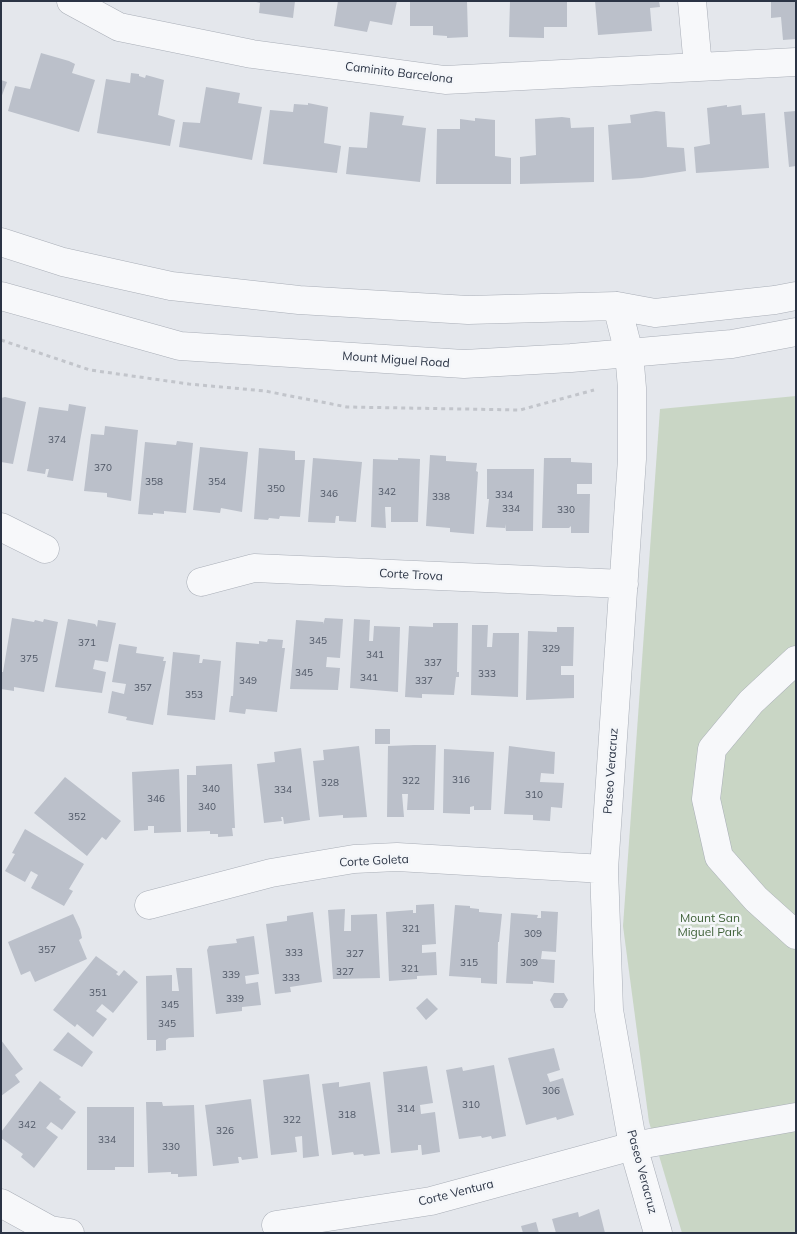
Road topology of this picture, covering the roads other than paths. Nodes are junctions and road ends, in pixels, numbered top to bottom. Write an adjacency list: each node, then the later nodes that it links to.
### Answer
1 (71, 1): 4 (street, Caminito Barcelona)
2 (692, 1): 4 (street)
3 (796, 62): 4 (street, Caminito Barcelona)
4 (698, 66)
5 (1, 242): 8 (street)
6 (1, 296): 10 (street, Mount Miguel Road)
7 (796, 296): 8 (street)
8 (617, 306): 10 (street, Paseo Veracruz)
9 (796, 332): 10 (street, Mount Miguel Road)
10 (629, 354): 14 (street, Paseo Veracruz)
11 (1, 527): 12 (street)
12 (45, 549)
13 (201, 582): 14 (street, Corte Trova)
14 (624, 584): 16 (street, Paseo Veracruz)
15 (796, 660): 18 (street)
16 (604, 869): 17 (street, Corte Goleta); 20 (street, Paseo Veracruz)
17 (149, 905)
18 (796, 935)
19 (796, 1117): 20 (street, Corte Ventura)
20 (633, 1146): 22 (street, Corte Ventura); 24 (street, Paseo Veracruz)
21 (1, 1203): 23 (street)
22 (276, 1225)
23 (70, 1233)
24 (658, 1233)

